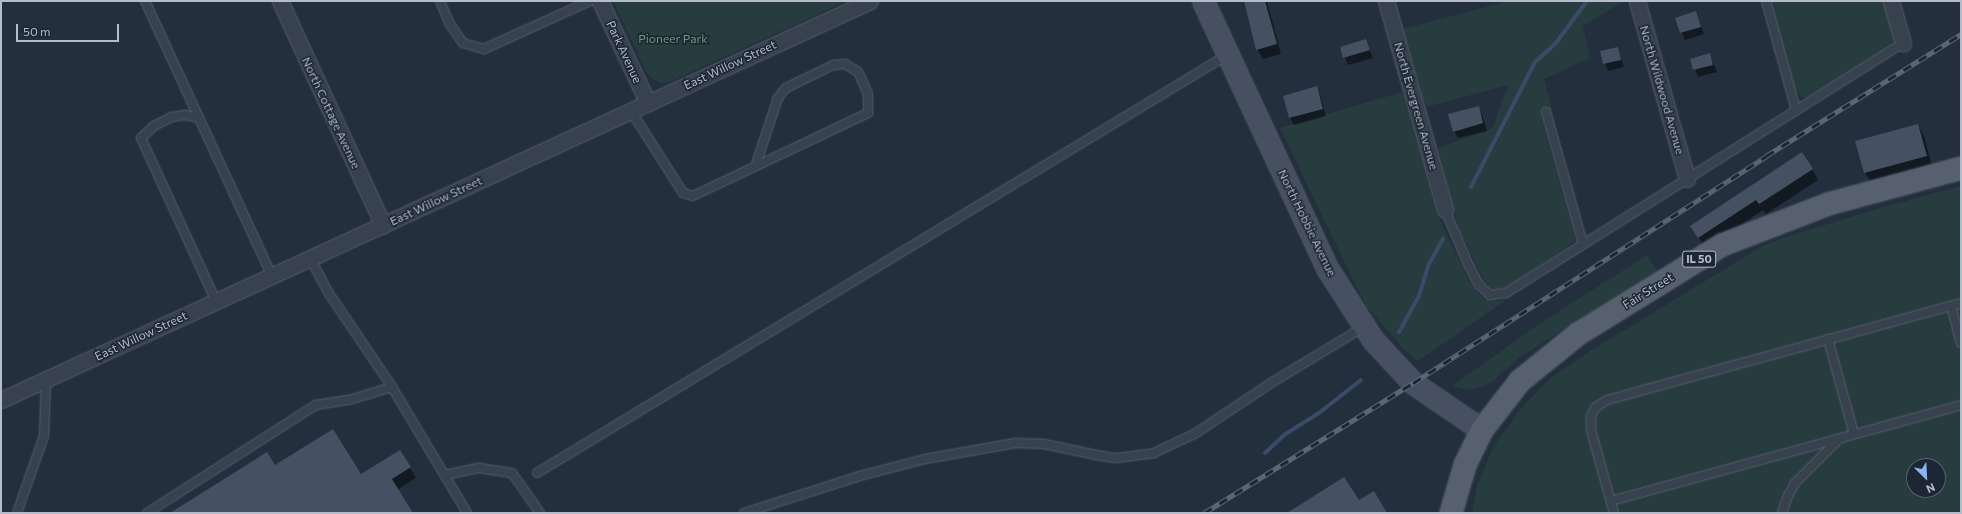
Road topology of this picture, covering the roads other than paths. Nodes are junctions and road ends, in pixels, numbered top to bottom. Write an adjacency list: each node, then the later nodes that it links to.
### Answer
1 (145, 1): 18 (lane)
2 (280, 1): 23 (street, North Cottage Avenue)
3 (440, 1): 4 (lane)
4 (590, 1)
5 (600, 1): 14 (street, Park Avenue)
6 (870, 1): 14 (street, East Willow Street)
7 (1202, 1): 13 (main road, North Hobbie Avenue)
8 (1386, 1): 22 (street, North Evergreen Avenue)
9 (1637, 1): 21 (street, North Wildwood Avenue)
10 (1766, 1): 15 (lane)
11 (1891, 1): 12 (street)
12 (1903, 43): 15 (lane)
13 (1228, 55): 30 (main road, North Hobbie Avenue); 40 (lane)
14 (648, 103): 16 (street, East Willow Street)
15 (1796, 110): 21 (lane)
16 (631, 111): 19 (lane); 23 (street, East Willow Street)
17 (1546, 112): 24 (lane)
18 (199, 118): 26 (lane); 27 (lane)
19 (756, 164): 19 (lane)
20 (1961, 168): 37 (main road, Fair Street / IL 50)
21 (1687, 179): 24 (lane)
22 (1445, 210): 24 (lane)
23 (382, 225): 25 (street, East Willow Street)
24 (1583, 244)
25 (310, 258): 26 (street, East Willow Street); 34 (lane)
26 (272, 276): 27 (street, East Willow Street)
27 (216, 301): 33 (street, East Willow Street)
28 (1961, 303): 29 (lane)
29 (1951, 306): 31 (lane); 32 (lane)
30 (1364, 326): 37 (main road, North Hobbie Avenue); 47 (lane)
31 (1828, 339): 38 (lane); 42 (lane)
32 (1961, 343)
33 (46, 381): 35 (street, East Willow Street); 43 (lane)
34 (392, 387): 41 (lane); 44 (lane)
35 (1, 400)
36 (1961, 405): 38 (lane)
37 (1482, 430): 48 (main road, IL 50)
38 (1854, 434): 39 (lane)
39 (1840, 438): 42 (lane); 50 (lane)
40 (537, 473)
41 (445, 475): 45 (lane); 46 (lane)
42 (1611, 501): 49 (lane)
43 (17, 513)
44 (147, 513)
45 (467, 513)
46 (540, 513)
47 (744, 513)
48 (1451, 513)
49 (1614, 513)
50 (1782, 513)

